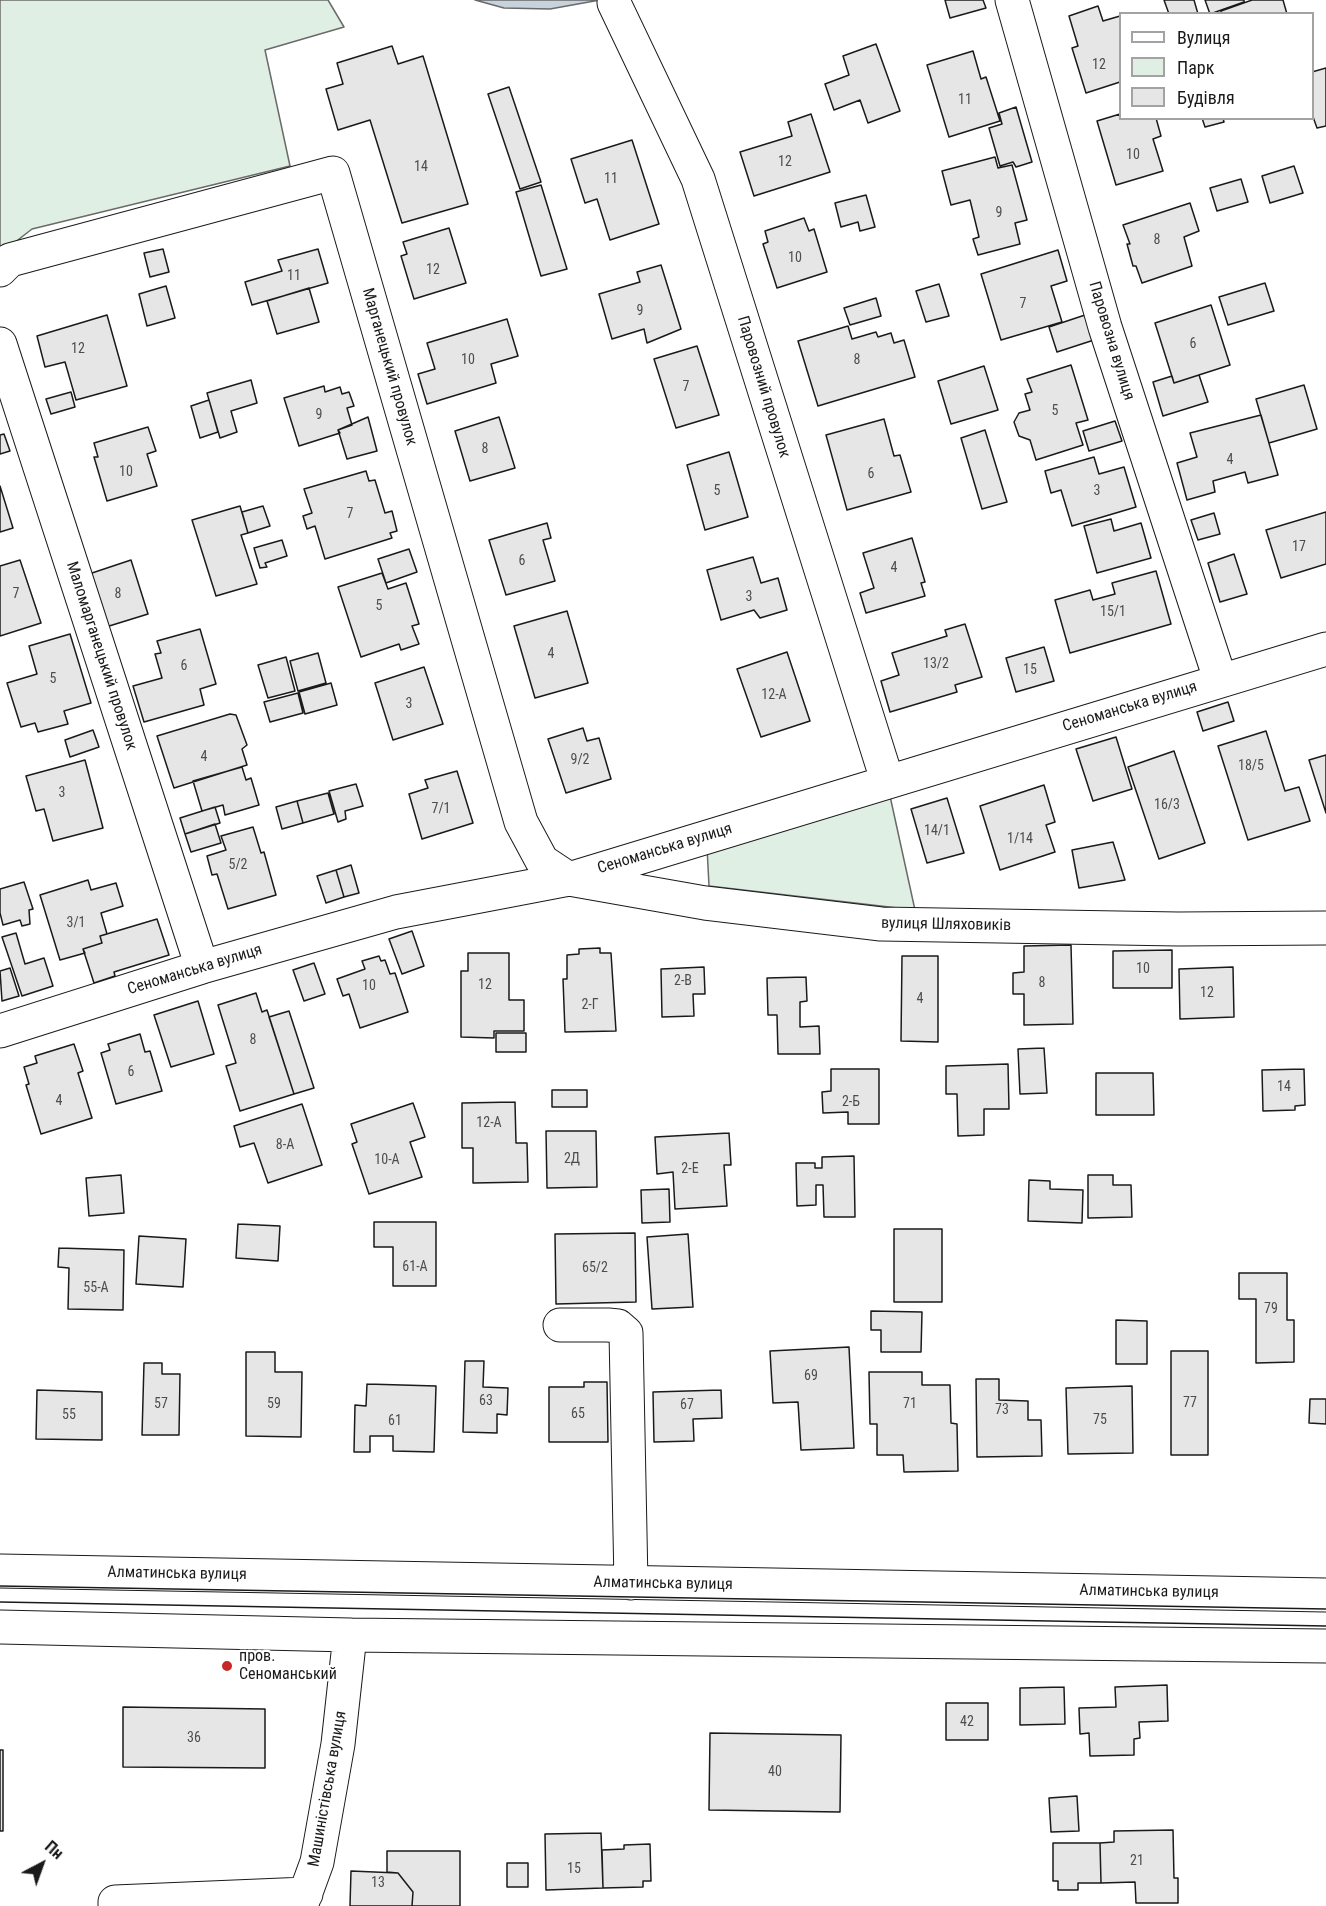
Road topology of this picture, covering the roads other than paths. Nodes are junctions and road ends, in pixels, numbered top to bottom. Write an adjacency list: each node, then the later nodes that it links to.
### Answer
1 (1012, 0): 6 (street, Паровозна вулиця)
2 (614, 3): 7 (street, Паровозний провулок)
3 (0, 270): 8 (street, Марганецький провулок)
4 (0, 345): 10 (street, Маломарганецький провулок)
5 (1326, 649): 6 (street, Сеноманська вулиця)
6 (1220, 679): 7 (street, Сеноманська вулиця)
7 (887, 780): 8 (street, Сеноманська вулиця)
8 (569, 879): 9 (street, вулиця Шляховиків); 10 (street, Сеноманська вулиця)
9 (1326, 928)
10 (202, 968): 11 (street, Сеноманська вулиця)
11 (0, 1031)
12 (560, 1325): 14 (street)
13 (0, 1571): 14 (street, Алматинська вулиця)
14 (632, 1583): 15 (street, Алматинська вулиця)
15 (1326, 1595)
16 (0, 1627): 17 (street)
17 (350, 1635): 18 (street); 19 (street, Машиністівська вулиця)
18 (1326, 1646)
19 (304, 1900): 20 (street)
20 (115, 1906)

